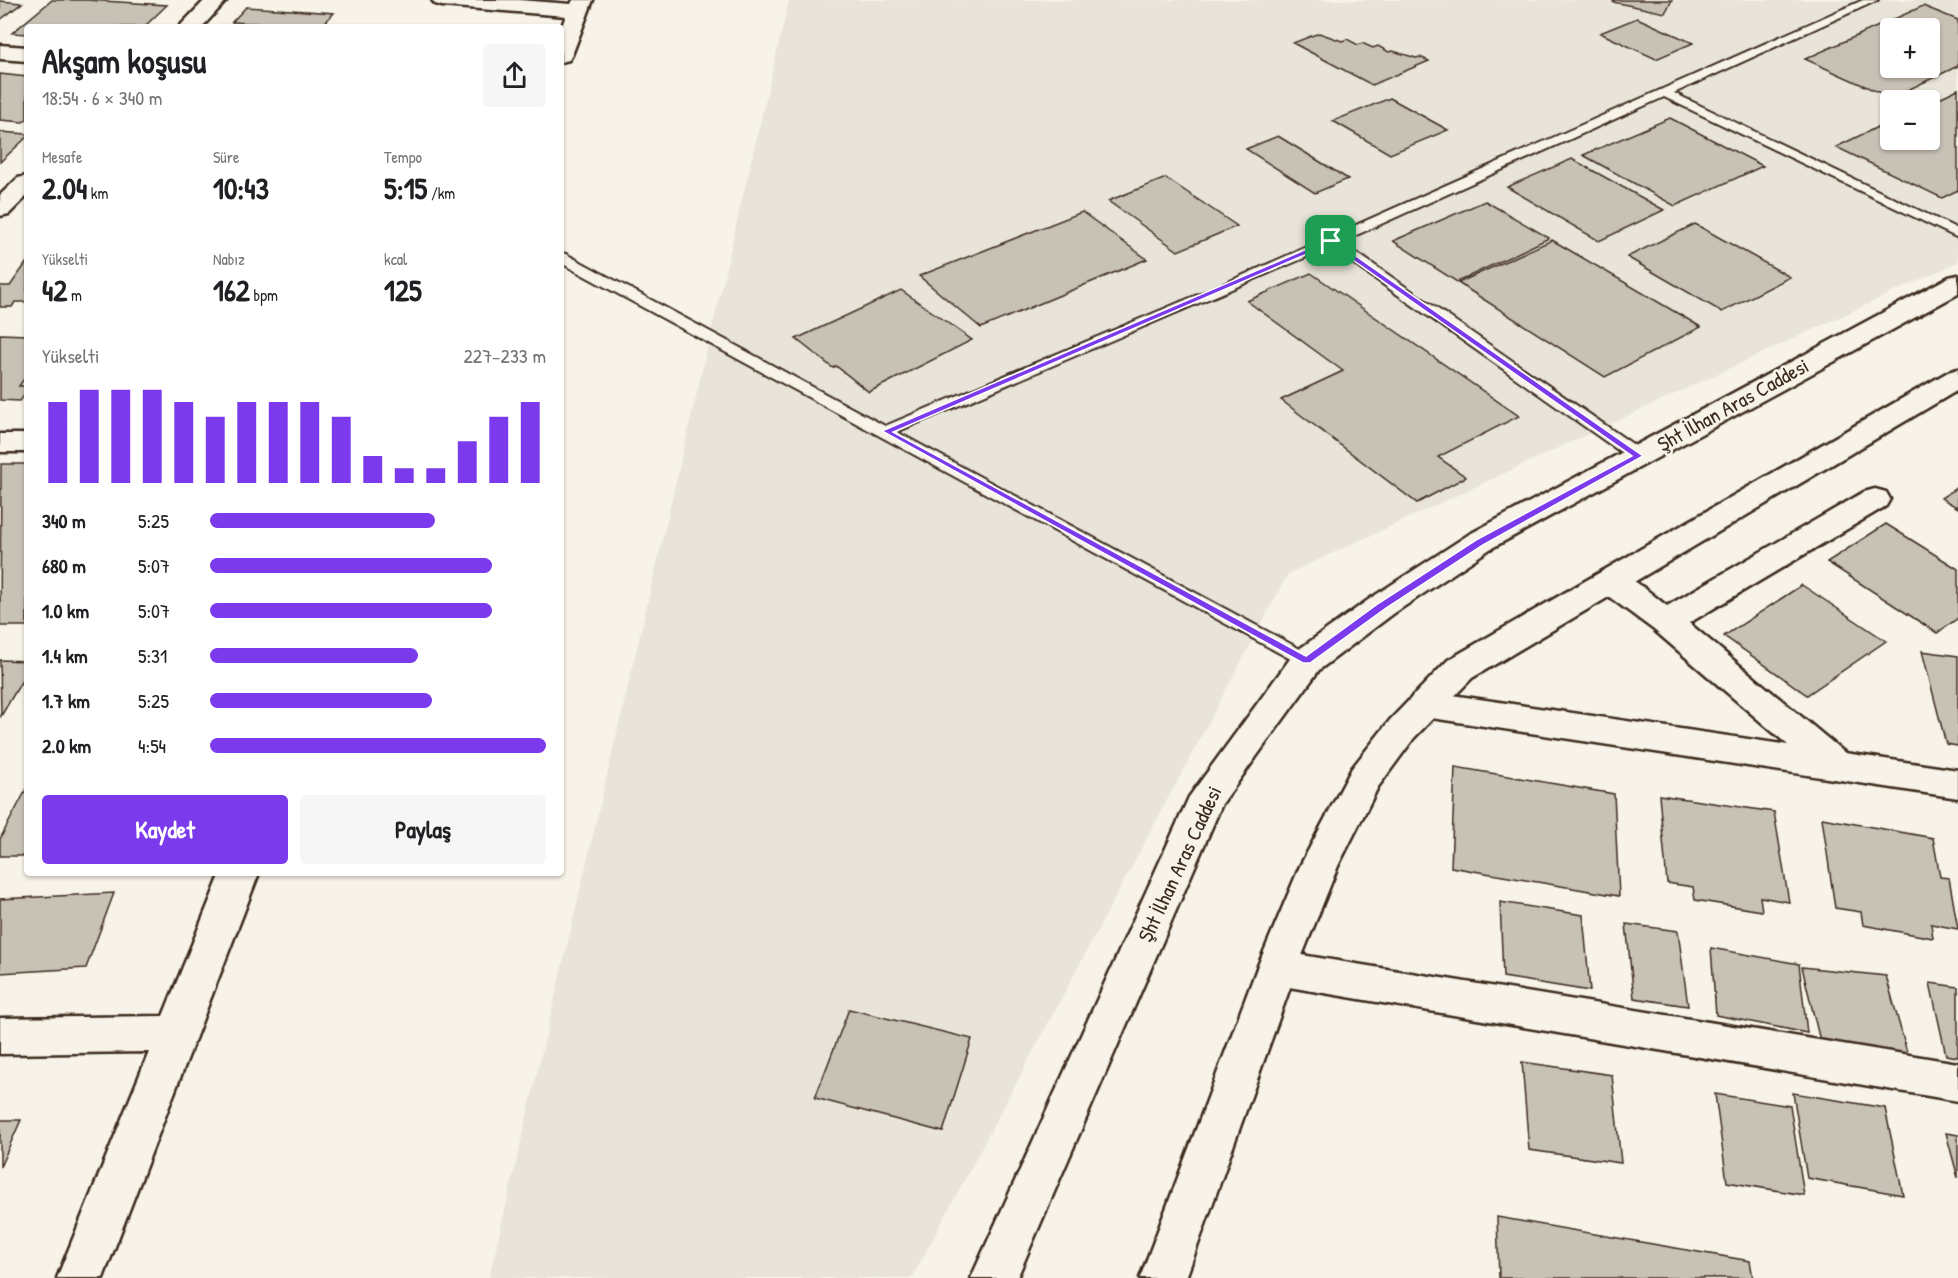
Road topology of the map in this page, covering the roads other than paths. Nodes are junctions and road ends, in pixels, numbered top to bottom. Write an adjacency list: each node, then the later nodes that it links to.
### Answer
1 (217, 0): 5 (main road)
2 (442, 0): 4 (main road)
3 (1872, 0): 9 (lane)
4 (580, 6): 6 (main road)
5 (193, 24)
6 (564, 47)
7 (0, 52): 8 (main road)
8 (24, 54)
9 (1664, 93): 12 (lane); 13 (lane)
10 (24, 187): 11 (main road)
11 (8, 206)
12 (1958, 234)
13 (1331, 241): 17 (lane); 20 (lane)
14 (564, 259): 17 (lane)
15 (1958, 283): 20 (main road, Şht İlhan Aras Caddesi)
16 (1958, 378): 22 (main road)
17 (886, 431): 24 (lane)
18 (0, 443): 19 (main road)
19 (24, 443)
20 (1638, 456): 24 (main road, Şht İlhan Aras Caddesi)
21 (1875, 499): 23 (main road)
22 (1611, 582): 23 (main road); 25 (main road)
23 (1666, 622): 26 (main road)
24 (1307, 661): 34 (main road, Şht İlhan Aras Caddesi)
25 (1425, 704): 26 (main road); 29 (main road)
26 (1836, 766): 27 (main road)
27 (1958, 784)
28 (239, 876): 30 (main road)
29 (1276, 968): 32 (main road); 35 (main road)
30 (176, 1034): 31 (main road); 33 (main road)
31 (0, 1036)
32 (1958, 1082)
33 (80, 1278)
34 (994, 1278)
35 (1163, 1278)

